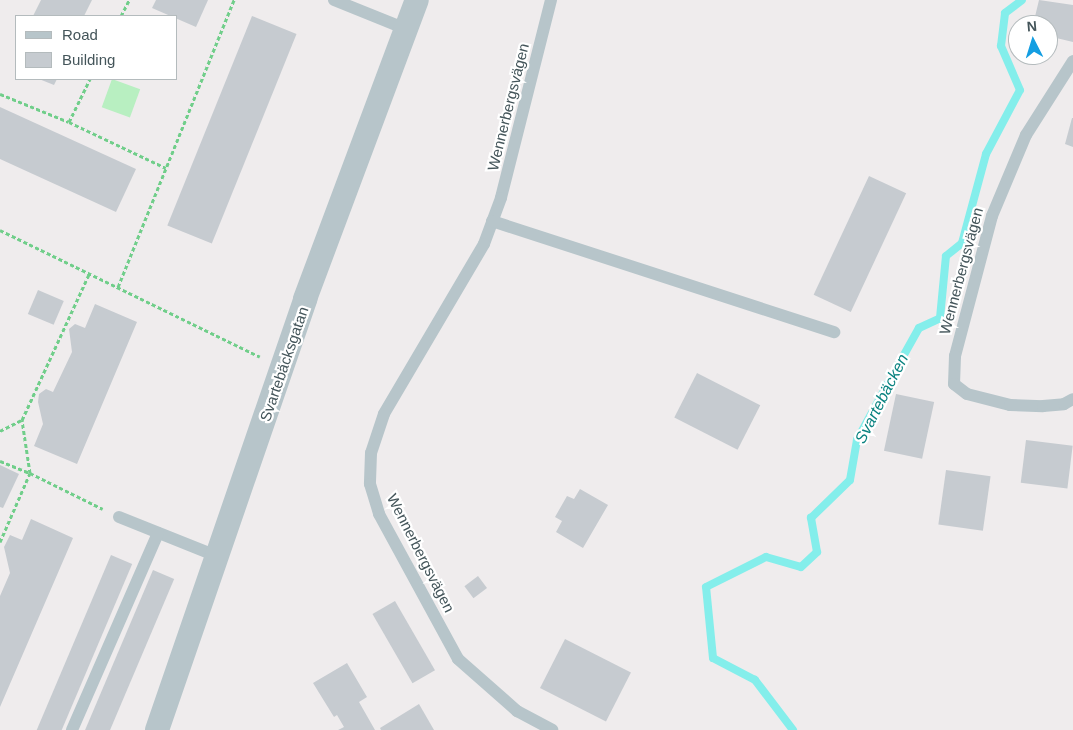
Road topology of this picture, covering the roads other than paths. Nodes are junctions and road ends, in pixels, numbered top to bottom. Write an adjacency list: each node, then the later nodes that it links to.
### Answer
1 (334, 0): 4 (lane)
2 (417, 0): 4 (street, Svartebäcksgatan)
3 (552, 0): 6 (lane, Wennerbergsvägen)
4 (406, 29): 11 (street, Svartebäcksgatan)
5 (1073, 61): 8 (lane, Wennerbergsvägen)
6 (492, 221): 7 (lane); 14 (lane, Wennerbergsvägen)
7 (834, 332)
8 (1073, 399)
9 (119, 518): 10 (lane)
10 (158, 533): 11 (lane); 12 (lane)
11 (219, 557): 13 (street, Svartebäcksgatan)
12 (72, 730)
13 (157, 730)
14 (552, 730)

